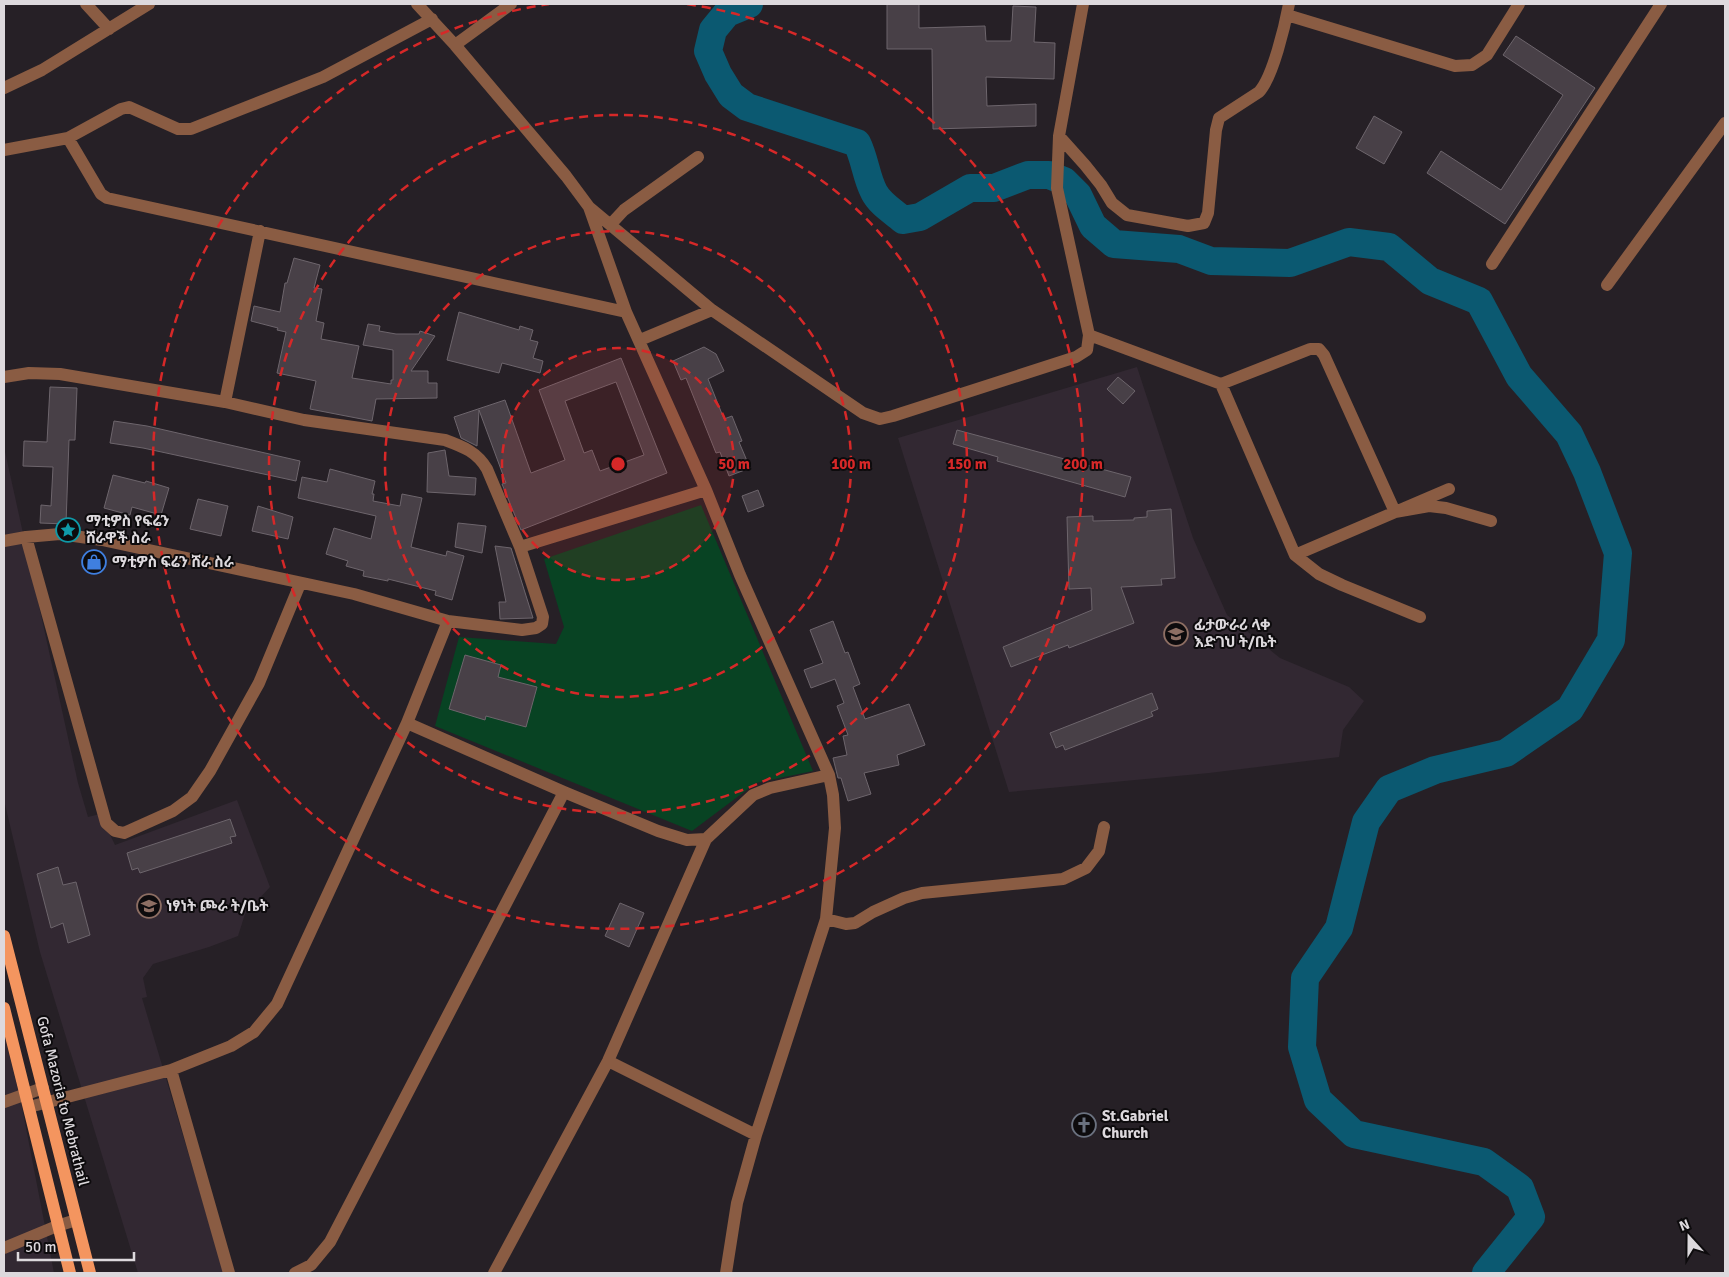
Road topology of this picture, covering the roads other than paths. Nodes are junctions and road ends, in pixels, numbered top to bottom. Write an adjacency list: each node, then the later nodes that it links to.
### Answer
1 (86, 4): 10 (street)
2 (149, 4): 10 (street)
3 (417, 4): 9 (street)
4 (510, 4): 11 (street)
5 (1084, 4): 14 (street)
6 (1519, 4): 8 (street)
7 (1661, 4): 21 (street)
8 (1288, 9): 14 (street)
9 (432, 19): 11 (street); 15 (street)
10 (108, 29): 12 (street)
11 (455, 44): 18 (street)
12 (4, 88)
13 (1725, 123): 22 (street)
14 (1059, 136): 25 (street)
15 (68, 138): 16 (street); 20 (street)
16 (4, 150)
17 (698, 157): 19 (street)
18 (589, 207): 19 (street); 24 (street)
19 (611, 224): 23 (street)
20 (260, 231): 24 (street); 29 (street)
21 (1492, 264)
22 (1607, 286)
23 (712, 310): 25 (street); 26 (street)
24 (626, 312): 26 (street)
25 (1089, 335): 28 (street)
26 (640, 340): 31 (street)
27 (4, 377): 29 (street)
28 (1221, 384): 32 (street); 37 (street)
29 (225, 402): 36 (street)
30 (1450, 489): 32 (street)
31 (706, 490): 36 (street); 42 (street)
32 (1395, 512): 33 (street); 37 (street)
33 (1491, 521)
34 (26, 537): 35 (street); 38 (street); 38 (street)
35 (4, 540)
36 (520, 547): 40 (street)
37 (1295, 555): 39 (street)
38 (300, 584): 40 (street)
39 (1420, 617)
40 (448, 621): 41 (street)
41 (407, 723): 43 (street); 50 (street)
42 (829, 775): 45 (street); 46 (street)
43 (564, 792): 45 (street); 63 (street)
44 (1104, 827): 46 (street)
45 (706, 839): 49 (street)
46 (826, 919): 56 (street)
47 (4, 936): 51 (main road, Gofa Mazoria to Mebrathail)
48 (4, 1008): 52 (main road)
49 (608, 1061): 56 (street); 64 (street)
50 (171, 1070): 54 (street); 62 (street)
51 (44, 1088): 52 (street); 54 (main road, Gofa Mazoria to Mebrathail)
52 (25, 1094): 53 (street); 55 (main road)
53 (4, 1102)
54 (47, 1102): 55 (street); 57 (main road, Gofa Mazoria to Mebrathail)
55 (29, 1107): 58 (main road)
56 (756, 1136): 65 (street)
57 (76, 1220): 58 (street); 61 (main road, Gofa Mazoria to Mebrathail)
58 (57, 1226): 59 (street); 60 (main road)
59 (4, 1248)
60 (70, 1273)
61 (90, 1273)
62 (229, 1273)
63 (295, 1273)
64 (494, 1273)
65 (726, 1273)

